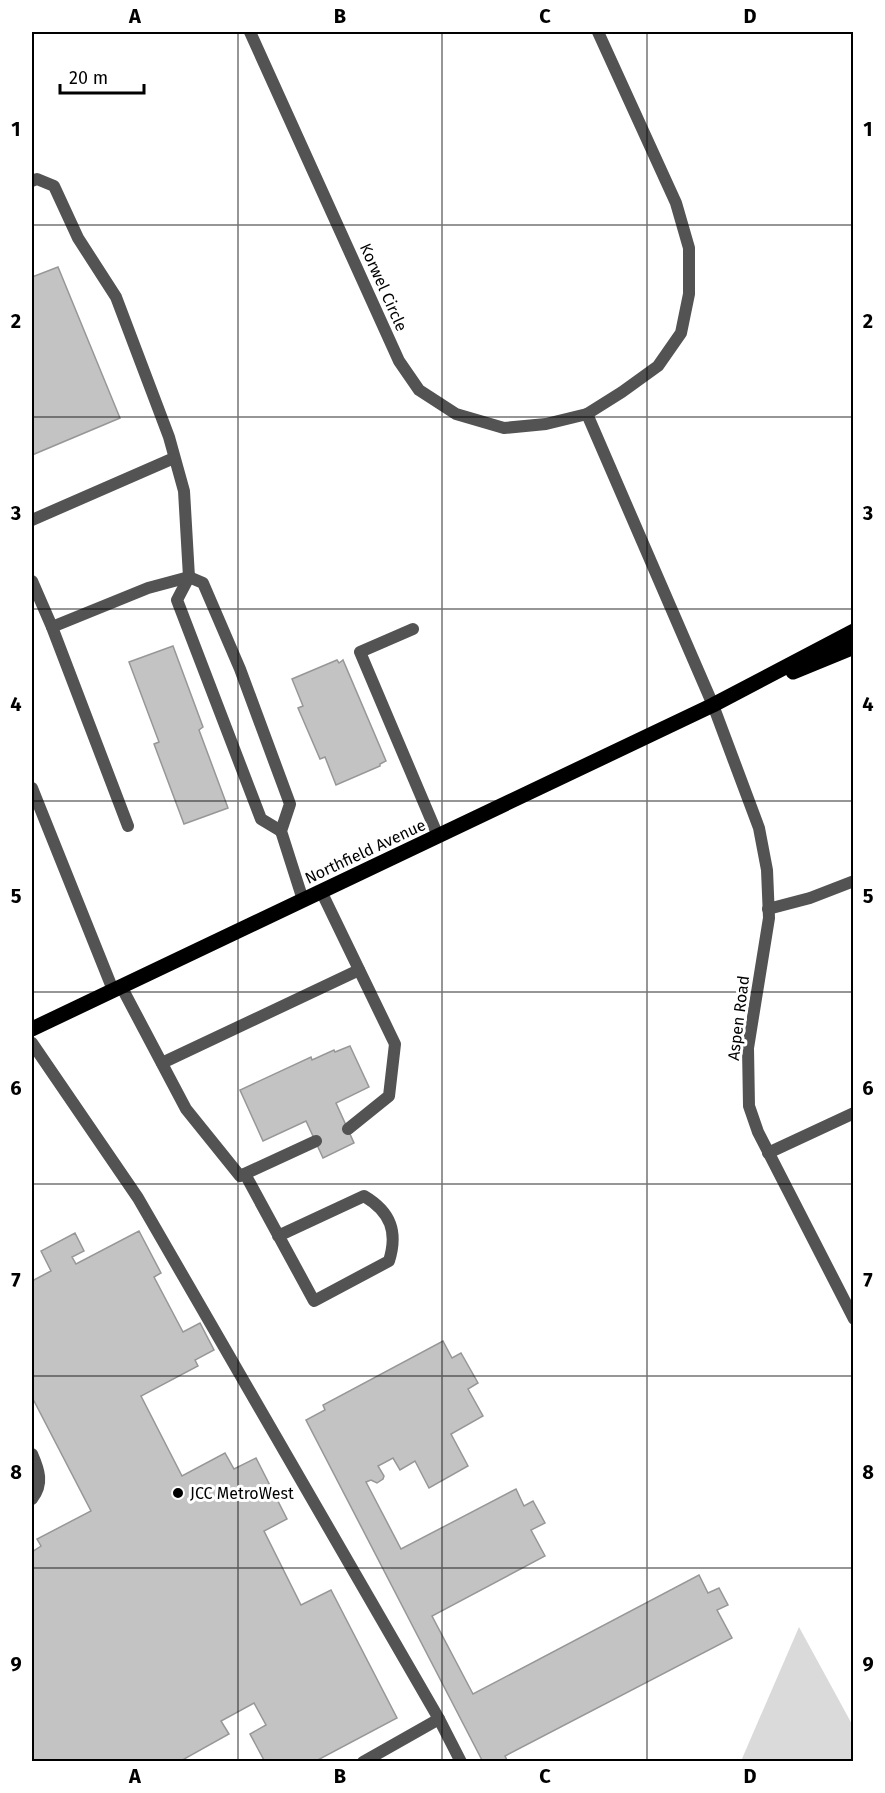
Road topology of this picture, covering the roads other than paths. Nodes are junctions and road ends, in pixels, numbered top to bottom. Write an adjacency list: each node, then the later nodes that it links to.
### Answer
1 (250, 32): 4 (street, Korwel Circle)
2 (598, 32): 4 (street, Korwel Circle)
3 (32, 182): 5 (street)
4 (586, 414): 13 (street)
5 (174, 458): 6 (street); 7 (street)
6 (32, 520)
7 (189, 577): 9 (street); 16 (street); 16 (street)
8 (32, 581): 9 (street)
9 (52, 627): 15 (street)
10 (413, 629): 17 (street)
11 (854, 631): 13 (main road, Northfield Avenue)
12 (854, 647): 13 (main road, Northfield Avenue)
13 (713, 705): 17 (main road, Northfield Avenue); 21 (street, Aspen Road)
14 (32, 788): 23 (street)
15 (128, 826)
16 (281, 831): 20 (street)
17 (438, 836): 19 (main road, Northfield Avenue)
18 (854, 881): 21 (street)
19 (321, 891): 20 (main road, Northfield Avenue); 22 (street)
20 (303, 900): 23 (main road, Northfield Avenue)
21 (768, 909): 30 (street, Aspen Road)
22 (359, 970): 26 (street); 28 (street)
23 (117, 988): 24 (main road, Northfield Avenue); 26 (street)
24 (32, 1029)
25 (32, 1043): 36 (street)
26 (162, 1063): 31 (street)
27 (854, 1113): 30 (street)
28 (348, 1130)
29 (316, 1141): 31 (street)
30 (768, 1153): 33 (street, Aspen Road)
31 (245, 1174): 32 (street)
32 (278, 1236): 32 (street)
33 (854, 1320)
34 (32, 1454): 35 (street)
35 (32, 1499)
36 (439, 1719): 37 (street); 38 (street)
37 (363, 1761)
38 (461, 1761)

